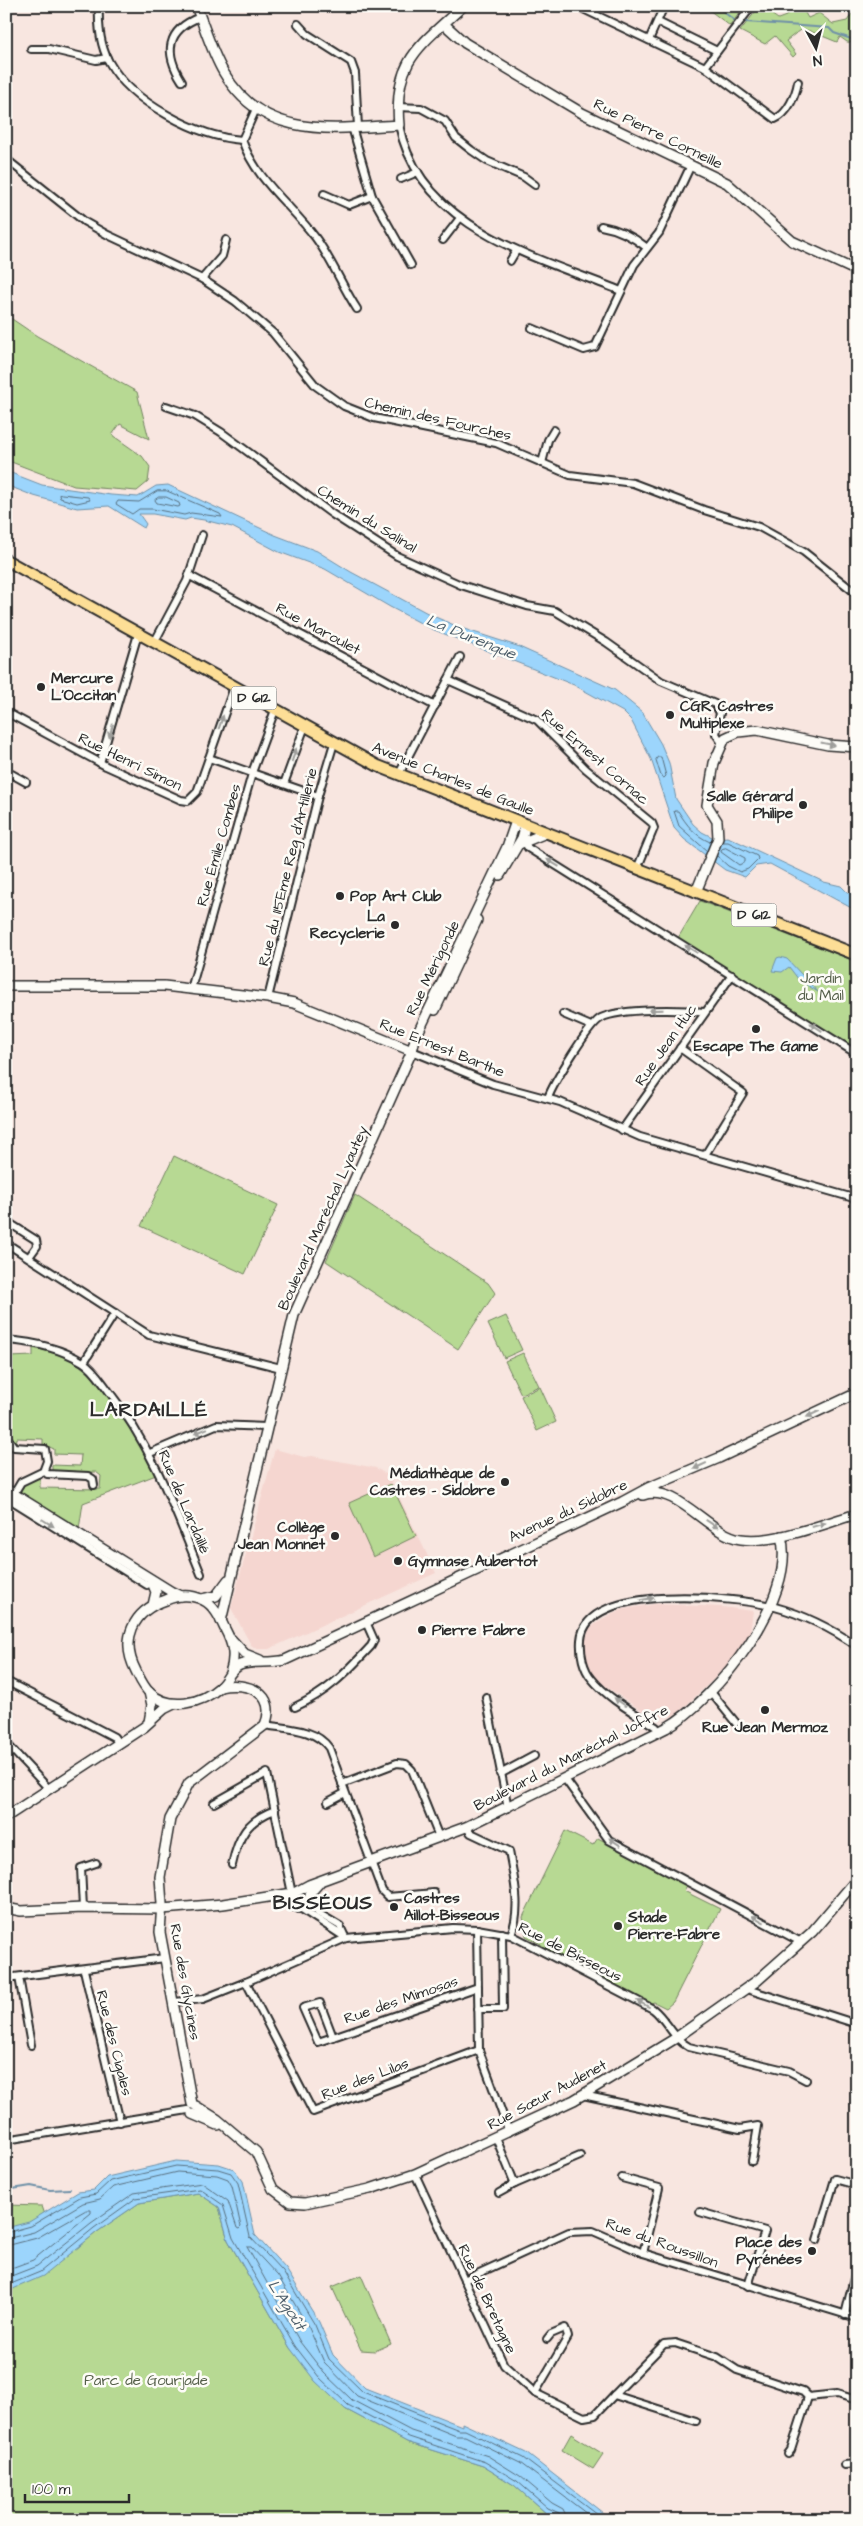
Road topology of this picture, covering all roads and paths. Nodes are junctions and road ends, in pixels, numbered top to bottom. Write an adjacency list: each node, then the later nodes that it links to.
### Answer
1 (99, 6): 14 (street)
2 (196, 6): 7 (street)
3 (463, 6): 10 (street)
4 (577, 6): 11 (street)
5 (664, 6): 8 (street)
6 (752, 6): 13 (street)
7 (200, 17): 16 (street); 19 (street)
8 (658, 22): 11 (street); 13 (street)
9 (298, 24): 21 (street)
10 (444, 24): 18 (street); 24 (street, Rue Pierre Corneille)
11 (650, 40): 15 (street)
12 (31, 49): 14 (street)
13 (717, 51): 15 (street)
14 (106, 58): 22 (street)
15 (705, 67): 17 (street)
16 (182, 81)
17 (798, 82)
18 (397, 107): 20 (street); 27 (street)
19 (256, 109): 21 (street); 22 (street)
20 (398, 125): 21 (street); 25 (street)
21 (355, 127): 29 (street)
22 (242, 140): 41 (street)
23 (6, 159): 39 (street, Chemin des Fourches)
24 (691, 165): 34 (street); 38 (street, Rue Pierre Corneille)
25 (418, 172): 26 (street); 30 (street)
26 (401, 179)
27 (535, 185)
28 (324, 194): 29 (street)
29 (372, 196): 37 (street)
30 (460, 218): 33 (street); 35 (street)
31 (601, 226): 34 (street)
32 (226, 240): 39 (street)
33 (443, 240)
34 (646, 247): 40 (street)
35 (516, 251): 36 (street); 40 (street)
36 (510, 261)
37 (411, 265)
38 (857, 272)
39 (202, 279): 45 (street, Chemin des Fourches)
40 (621, 291): 42 (street)
41 (358, 309)
42 (532, 328)
43 (166, 406): 59 (street, Chemin du Salinal)
44 (554, 430): 45 (street)
45 (542, 463): 49 (street, Chemin des Fourches)
46 (202, 535): 48 (street)
47 (6, 560): 50 (main road, Avenue Charles de Gaulle / D 612)
48 (190, 576): 51 (street); 55 (street, Rue Maroulet)
49 (857, 594)
50 (138, 634): 51 (main road, Avenue Charles de Gaulle / D 612); 63 (street, one-way to 63)
51 (154, 643): 54 (main road, Avenue Charles de Gaulle / D 612)
52 (460, 657): 53 (street)
53 (448, 680): 55 (street); 73 (street, Rue Ernest Cornac)
54 (234, 687): 56 (main road, Avenue Charles de Gaulle / D 612); 62 (street, Rue Henri Simon, one-way to 54)
55 (435, 706): 66 (street)
56 (275, 710): 58 (main road, Avenue Charles de Gaulle / D 612); 65 (street, Rue Émile Combes)
57 (7, 715): 63 (street, Rue Henri Simon)
58 (304, 726): 60 (main road, Avenue Charles de Gaulle / D 612); 68 (street, one-way to 58)
59 (722, 742): 61 (street, one-way to 61); 74 (street)
60 (334, 743): 66 (main road, Avenue Charles de Gaulle / D 612); 69 (street, Rue du 115Eme Reg d'Artillerie)
61 (857, 747)
62 (209, 758): 63 (street, Rue Henri Simon); 65 (street)
63 (100, 763)
64 (6, 771): 67 (street)
65 (252, 773): 68 (street); 78 (street, Rue Émile Combes)
66 (399, 774): 70 (main road, Avenue Charles de Gaulle / D 612)
67 (26, 782)
68 (284, 784): 69 (street)
69 (318, 796): 79 (street, Rue du 115Eme Reg d'Artillerie)
70 (519, 822): 71 (main road, Avenue Charles de Gaulle / D 612); 72 (street); 84 (street, Rue Mérigonde)
71 (546, 833): 72 (street); 73 (main road, Avenue Charles de Gaulle / D 612)
72 (522, 841): 76 (street, one-way to 72); 84 (street, Rue Mérigonde)
73 (637, 869): 74 (main road, Avenue Charles de Gaulle / D 612)
74 (696, 892): 75 (main road, Avenue Charles de Gaulle / D 612)
75 (857, 955)
76 (732, 975): 80 (street, Rue Jean Huc); 85 (street, one-way to 76)
77 (6, 986): 78 (street, Rue Ernest Barthe)
78 (191, 989): 79 (street, Rue Ernest Barthe)
79 (268, 998): 84 (street, Rue Ernest Barthe)
80 (704, 1012): 82 (street, one-way to 82); 83 (street, Rue Jean Huc)
81 (563, 1014): 82 (street)
82 (592, 1026): 86 (street)
83 (680, 1048): 87 (street, Rue Jean Huc); 88 (street)
84 (412, 1051): 86 (street, Rue Ernest Barthe); 96 (street, Boulevard Maréchal Lyautey)
85 (857, 1054)
86 (548, 1098): 87 (street, Rue Ernest Barthe)
87 (622, 1130): 88 (street, Rue Ernest Barthe)
88 (705, 1156): 89 (street, Rue Ernest Barthe)
89 (857, 1199)
90 (6, 1221): 92 (street)
91 (6, 1243): 92 (street)
92 (29, 1257): 93 (street)
93 (115, 1314): 95 (street); 96 (street)
94 (6, 1340): 95 (street, Rue de Lardaillé)
95 (84, 1362): 101 (street, Rue de Lardaillé)
96 (281, 1368): 98 (street, Boulevard Maréchal Lyautey)
97 (857, 1393): 103 (street, Avenue du Sidobre, one-way to 103)
98 (266, 1428): 101 (street, one-way to 101); 111 (street, Boulevard Maréchal Lyautey)
99 (6, 1436): 100 (street)
100 (10, 1447): 102 (street)
101 (150, 1453): 110 (street, Rue de Lardaillé)
102 (44, 1471): 104 (street); 105 (street)
103 (684, 1473): 106 (street); 107 (street, Avenue du Sidobre)
104 (94, 1486)
105 (9, 1495): 112 (street)
106 (671, 1497): 107 (street); 109 (street, one-way to 109)
107 (622, 1502): 118 (street, Avenue du Sidobre)
108 (857, 1514): 109 (street, one-way to 108)
109 (781, 1536): 116 (street, Boulevard du Maréchal Joffre)
110 (201, 1574)
111 (231, 1575): 114 (street); 117 (street, Boulevard Maréchal Lyautey)
112 (149, 1582): 113 (street); 115 (street)
113 (181, 1596): 114 (street); 115 (street)
114 (202, 1599): 117 (street)
115 (152, 1605): 127 (street)
116 (770, 1606): 120 (street); 126 (street, Boulevard du Maréchal Joffre); 134 (street, one-way to 116)
117 (221, 1621): 119 (street)
118 (366, 1622): 121 (street, Avenue du Sidobre); 130 (street)
119 (229, 1637): 121 (street); 122 (street)
120 (857, 1646)
121 (273, 1662): 122 (street, Avenue du Sidobre)
122 (230, 1673): 124 (street); 125 (street)
123 (6, 1681): 136 (street)
124 (240, 1686): 125 (street); 133 (street)
125 (220, 1688): 129 (street)
126 (710, 1690): 132 (street); 134 (street, Boulevard du Maréchal Joffre)
127 (149, 1692): 129 (street); 131 (street)
128 (486, 1697): 138 (street)
129 (174, 1704): 131 (street)
130 (295, 1707)
131 (149, 1722): 136 (street)
132 (736, 1723)
133 (265, 1725): 140 (street); 162 (street, Rue des Glycines)
134 (659, 1731): 139 (street, Boulevard du Maréchal Joffre)
135 (6, 1743): 141 (street)
136 (119, 1744): 141 (street)
137 (534, 1756): 138 (street)
138 (500, 1774): 145 (street)
139 (566, 1779): 145 (street, Boulevard du Maréchal Joffre); 167 (street, one-way to 139)
140 (342, 1784): 142 (street); 149 (street)
141 (49, 1789): 147 (street)
142 (346, 1792): 143 (street); 151 (street)
143 (328, 1802)
144 (214, 1803): 146 (street)
145 (508, 1808): 148 (street, Boulevard du Maréchal Joffre)
146 (274, 1810): 152 (street); 155 (street)
147 (6, 1817)
148 (466, 1826): 149 (street, Boulevard du Maréchal Joffre); 165 (street)
149 (439, 1838): 151 (street, Boulevard du Maréchal Joffre)
150 (96, 1863): 161 (street)
151 (372, 1863): 154 (street, Boulevard du Maréchal Joffre); 156 (street)
152 (232, 1865)
153 (857, 1879): 167 (street, Rue Sœur Audenet)
154 (319, 1883): 155 (street, Boulevard du Maréchal Joffre); 158 (street)
155 (295, 1892): 157 (street, Boulevard du Maréchal Joffre); 158 (street); 159 (street)
156 (434, 1893)
157 (273, 1898): 159 (street, Boulevard du Maréchal Joffre); 162 (street, Boulevard du Maréchal Joffre)
158 (309, 1899): 159 (street); 166 (street)
159 (296, 1907): 166 (street)
160 (6, 1908): 161 (street, Boulevard du Maréchal Joffre)
161 (83, 1908): 162 (street, Boulevard du Maréchal Joffre)
162 (162, 1909): 168 (street, Rue des Glycines)
163 (477, 1929): 164 (street, Rue de Bisseous); 166 (street, Rue de Bisseous); 173 (street)
164 (502, 1933): 165 (street, Rue de Bisseous); 176 (street)
165 (511, 1935): 179 (street, Rue de Bisseous, one-way to 165)
166 (346, 1938): 172 (street, Rue de Bisseous)
167 (801, 1942): 174 (street, Rue Sœur Audenet)
168 (164, 1958): 169 (street); 175 (street, Rue des Glycines)
169 (84, 1970): 170 (street); 185 (street, Rue des Cigales)
170 (20, 1977): 171 (street); 180 (street)
171 (6, 1978)
172 (246, 1982): 175 (street, Rue de Bisseous); 181 (street, Rue des Lilas)
173 (478, 1987): 176 (street); 178 (street, Rue des Mimosas)
174 (747, 1989): 177 (street); 179 (street, Rue Sœur Audenet)
175 (174, 2002): 184 (street, Rue des Glycines)
176 (478, 2009): 181 (street)
177 (857, 2024)
178 (332, 2037): 178 (street, Rue des Mimosas)
179 (676, 2038): 182 (street); 183 (street, Rue Sœur Audenet)
180 (31, 2044)
181 (479, 2050): 186 (street)
182 (806, 2080)
183 (583, 2095): 186 (street, Rue Sœur Audenet); 190 (street)
184 (192, 2108): 185 (street); 191 (street, Rue Sœur Audenet)
185 (120, 2122): 188 (street)
186 (509, 2132): 187 (street, Rue Sœur Audenet)
187 (496, 2138): 191 (street, Rue Sœur Audenet); 193 (street)
188 (6, 2140)
189 (580, 2156): 193 (street)
190 (752, 2160)
191 (415, 2174): 200 (street, Rue de Bretagne)
192 (622, 2178): 198 (street)
193 (515, 2184): 195 (street)
194 (857, 2185): 197 (street)
195 (499, 2193)
196 (700, 2212): 201 (street)
197 (817, 2240)
198 (643, 2253): 200 (street, Rue du Roussillon); 201 (street, Rue du Roussillon)
199 (854, 2278): 202 (street)
200 (464, 2280): 205 (street, Rue de Bretagne)
201 (748, 2286): 202 (street, Rue du Roussillon)
202 (845, 2315): 203 (street, Rue du Roussillon)
203 (857, 2318)
204 (547, 2338): 205 (street)
205 (534, 2393): 206 (street, Rue de Bretagne)
206 (614, 2395): 207 (street, Rue de Bretagne); 209 (street)
207 (808, 2397): 208 (street); 210 (street)
208 (857, 2400)
209 (696, 2422)
210 (788, 2454)
211 (857, 2464): 212 (street)
212 (844, 2466)

